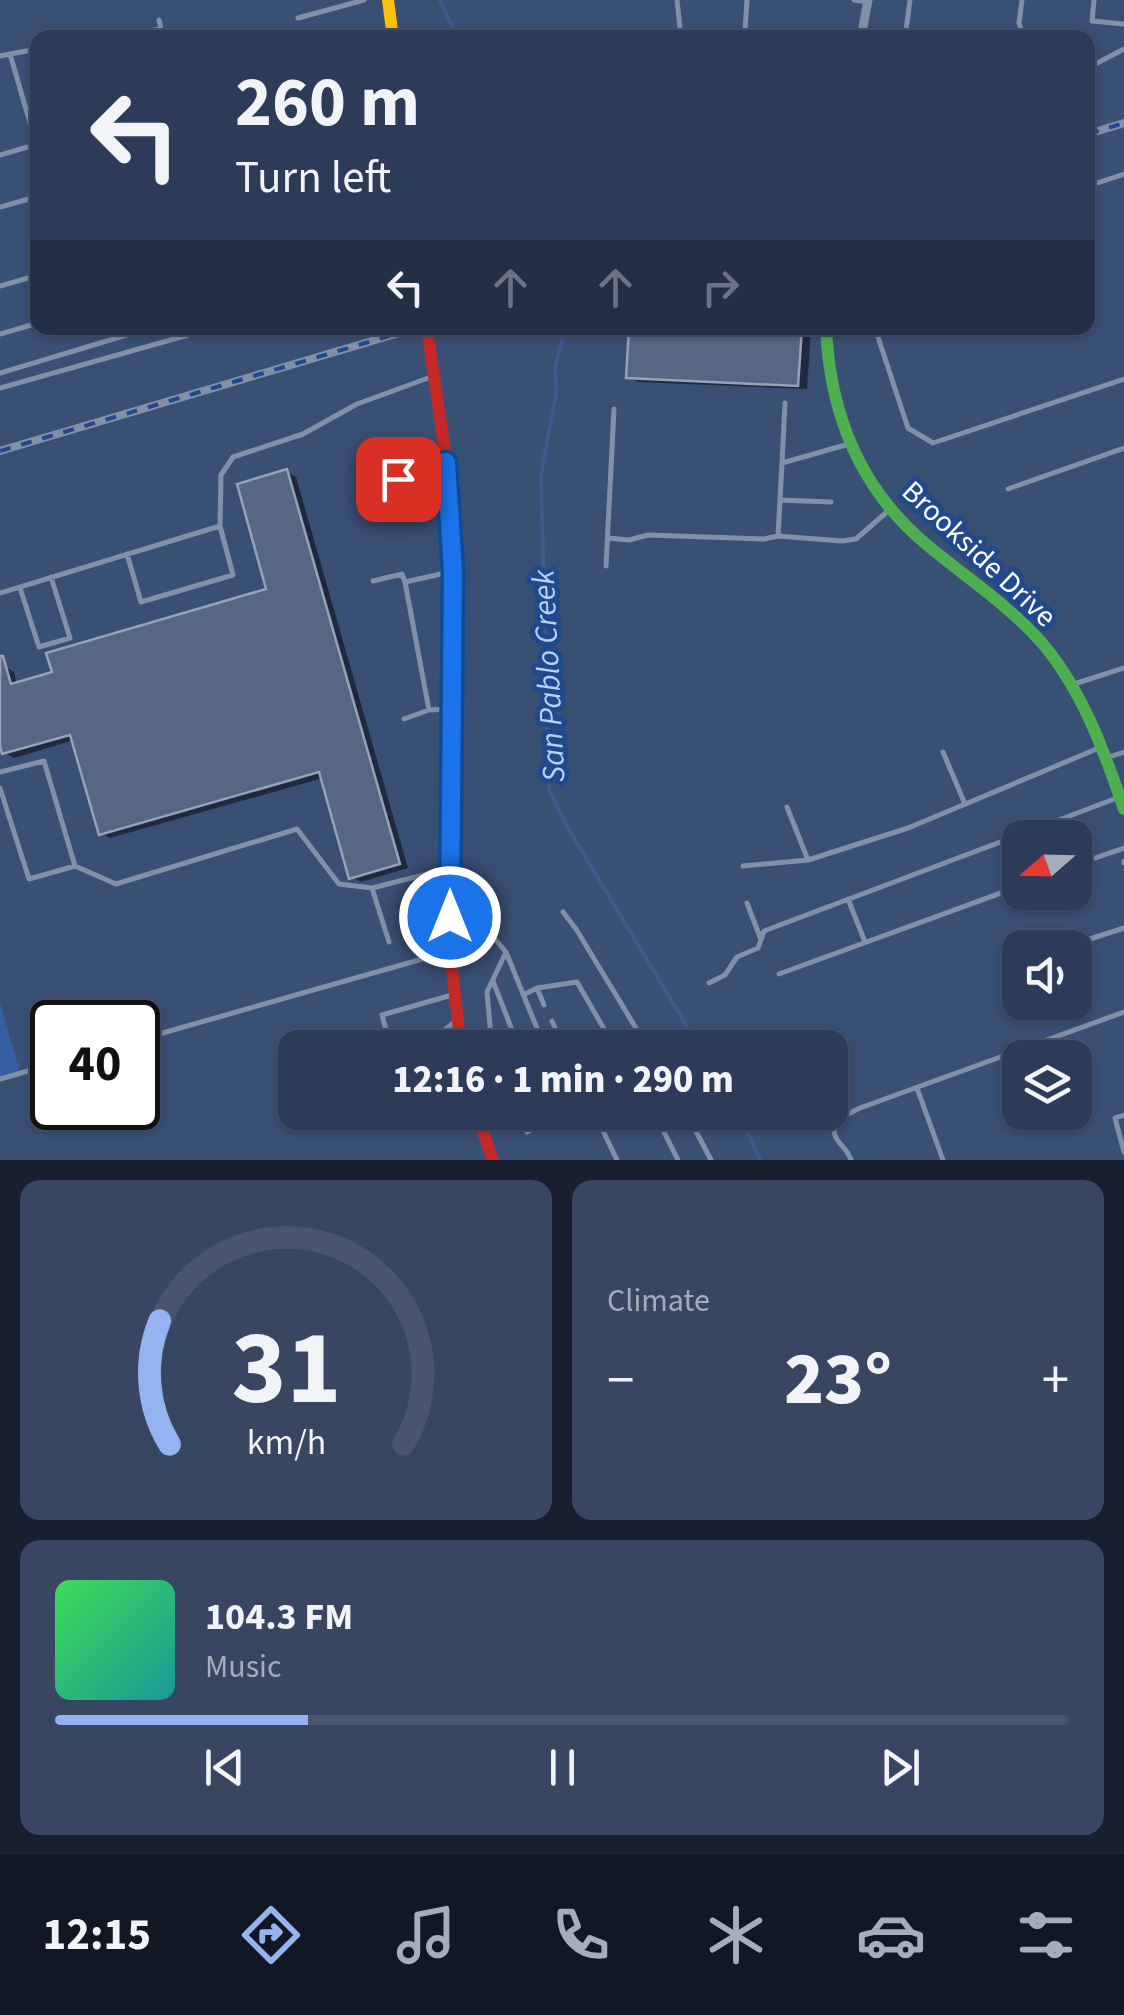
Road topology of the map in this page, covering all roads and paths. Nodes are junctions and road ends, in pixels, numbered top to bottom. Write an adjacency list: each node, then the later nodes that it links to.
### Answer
1 (364, 0): 10 (lane)
2 (388, 0): 14 (street)
3 (677, 0): 15 (lane)
4 (746, 0): 16 (lane)
5 (854, 0): 9 (lane)
6 (910, 0): 18 (lane)
7 (1022, 0): 19 (lane)
8 (1094, 0): 11 (lane)
9 (868, 1): 17 (street)
10 (298, 18)
11 (1124, 24)
12 (138, 30): 13 (lane)
13 (161, 30)
14 (392, 30)
15 (679, 30)
16 (745, 30)
17 (863, 30)
18 (906, 30)
19 (1021, 30)
20 (1124, 49): 24 (lane)
21 (30, 51): 22 (lane)
22 (10, 54): 23 (lane); 25 (lane)
23 (0, 56)
24 (1095, 64)
25 (30, 123)
26 (30, 146): 27 (lane)
27 (0, 154)
28 (1124, 174): 29 (lane)
29 (1095, 184)
30 (30, 199): 31 (lane)
31 (0, 207)
32 (30, 277): 33 (lane)
33 (0, 286)
34 (30, 326): 35 (lane)
35 (0, 334)
36 (115, 335): 41 (lane)
37 (188, 335): 44 (lane)
38 (429, 335): 42 (street)
39 (826, 335): 47 (street, Brookside Drive)
40 (877, 335): 43 (lane)
41 (0, 372)
42 (434, 376): 49 (street); 56 (lane)
43 (1124, 379)
44 (0, 388)
45 (785, 403): 50 (lane)
46 (614, 408): 58 (lane)
47 (849, 444): 50 (lane); 55 (street, Brookside Drive)
48 (1124, 448): 52 (lane)
49 (446, 462): 51 (lane); 61 (street)
50 (782, 463): 53 (lane)
51 (376, 487)
52 (1008, 489)
53 (780, 500): 54 (lane); 57 (lane)
54 (831, 502)
55 (890, 509): 57 (lane); 68 (street, Brookside Drive)
56 (220, 526): 59 (lane); 59 (lane)
57 (778, 536): 58 (lane)
58 (608, 538): 60 (lane)
59 (127, 554): 62 (lane)
60 (606, 566)
61 (453, 571): 64 (lane); 70 (street)
62 (51, 577): 65 (lane); 65 (lane)
63 (373, 581): 64 (lane)
64 (405, 582): 69 (lane)
65 (19, 587): 66 (lane)
66 (0, 592)
67 (1124, 668): 68 (lane)
68 (1072, 684): 73 (street, Brookside Drive)
69 (429, 710): 70 (lane); 71 (lane)
70 (450, 710): 85 (street)
71 (404, 719)
72 (944, 752): 78 (lane)
73 (1104, 752): 74 (lane); 77 (street, Brookside Drive); 78 (lane)
74 (1124, 752)
75 (0, 772): 83 (lane)
76 (0, 788): 83 (lane)
77 (1122, 801): 88 (lane)
78 (965, 804): 81 (lane)
79 (787, 807): 81 (lane)
80 (1124, 848): 82 (lane)
81 (808, 860): 84 (lane)
82 (1092, 860)
83 (75, 866): 86 (lane)
84 (743, 866)
85 (450, 868): 86 (lane); 91 (street)
86 (372, 888): 95 (lane)
87 (1002, 893): 96 (lane)
88 (848, 899): 94 (lane); 96 (lane)
89 (747, 902): 94 (lane)
90 (562, 912): 117 (lane)
91 (450, 917): 97 (street); 98 (lane)
92 (1124, 928): 93 (lane)
93 (1092, 938)
94 (760, 940): 101 (lane)
95 (389, 942)
96 (865, 942): 99 (lane)
97 (450, 952): 103 (street); 118 (lane)
98 (506, 952): 100 (lane); 104 (lane)
99 (778, 974)
100 (492, 978): 112 (lane); 113 (lane)
101 (710, 983)
102 (536, 988): 104 (lane); 105 (lane); 116 (lane)
103 (454, 994): 107 (street); 109 (lane)
104 (523, 995): 114 (lane)
105 (544, 1005)
106 (1124, 1012): 121 (lane)
107 (457, 1020): 110 (lane); 111 (street)
108 (552, 1021): 115 (lane)
109 (386, 1030)
110 (445, 1030)
111 (458, 1030)
112 (490, 1030)
113 (511, 1030)
114 (538, 1030)
115 (556, 1030)
116 (604, 1030)
117 (637, 1030)
118 (160, 1034)
119 (30, 1070): 120 (lane)
120 (0, 1079)
121 (916, 1088): 132 (lane); 133 (lane)
122 (1124, 1115): 127 (lane)
123 (482, 1130): 128 (street)
124 (603, 1130): 129 (lane)
125 (663, 1130): 130 (lane)
126 (695, 1130): 131 (lane)
127 (1124, 1152)
128 (493, 1160)
129 (617, 1160)
130 (678, 1160)
131 (711, 1160)
132 (852, 1160)
133 (944, 1160)

